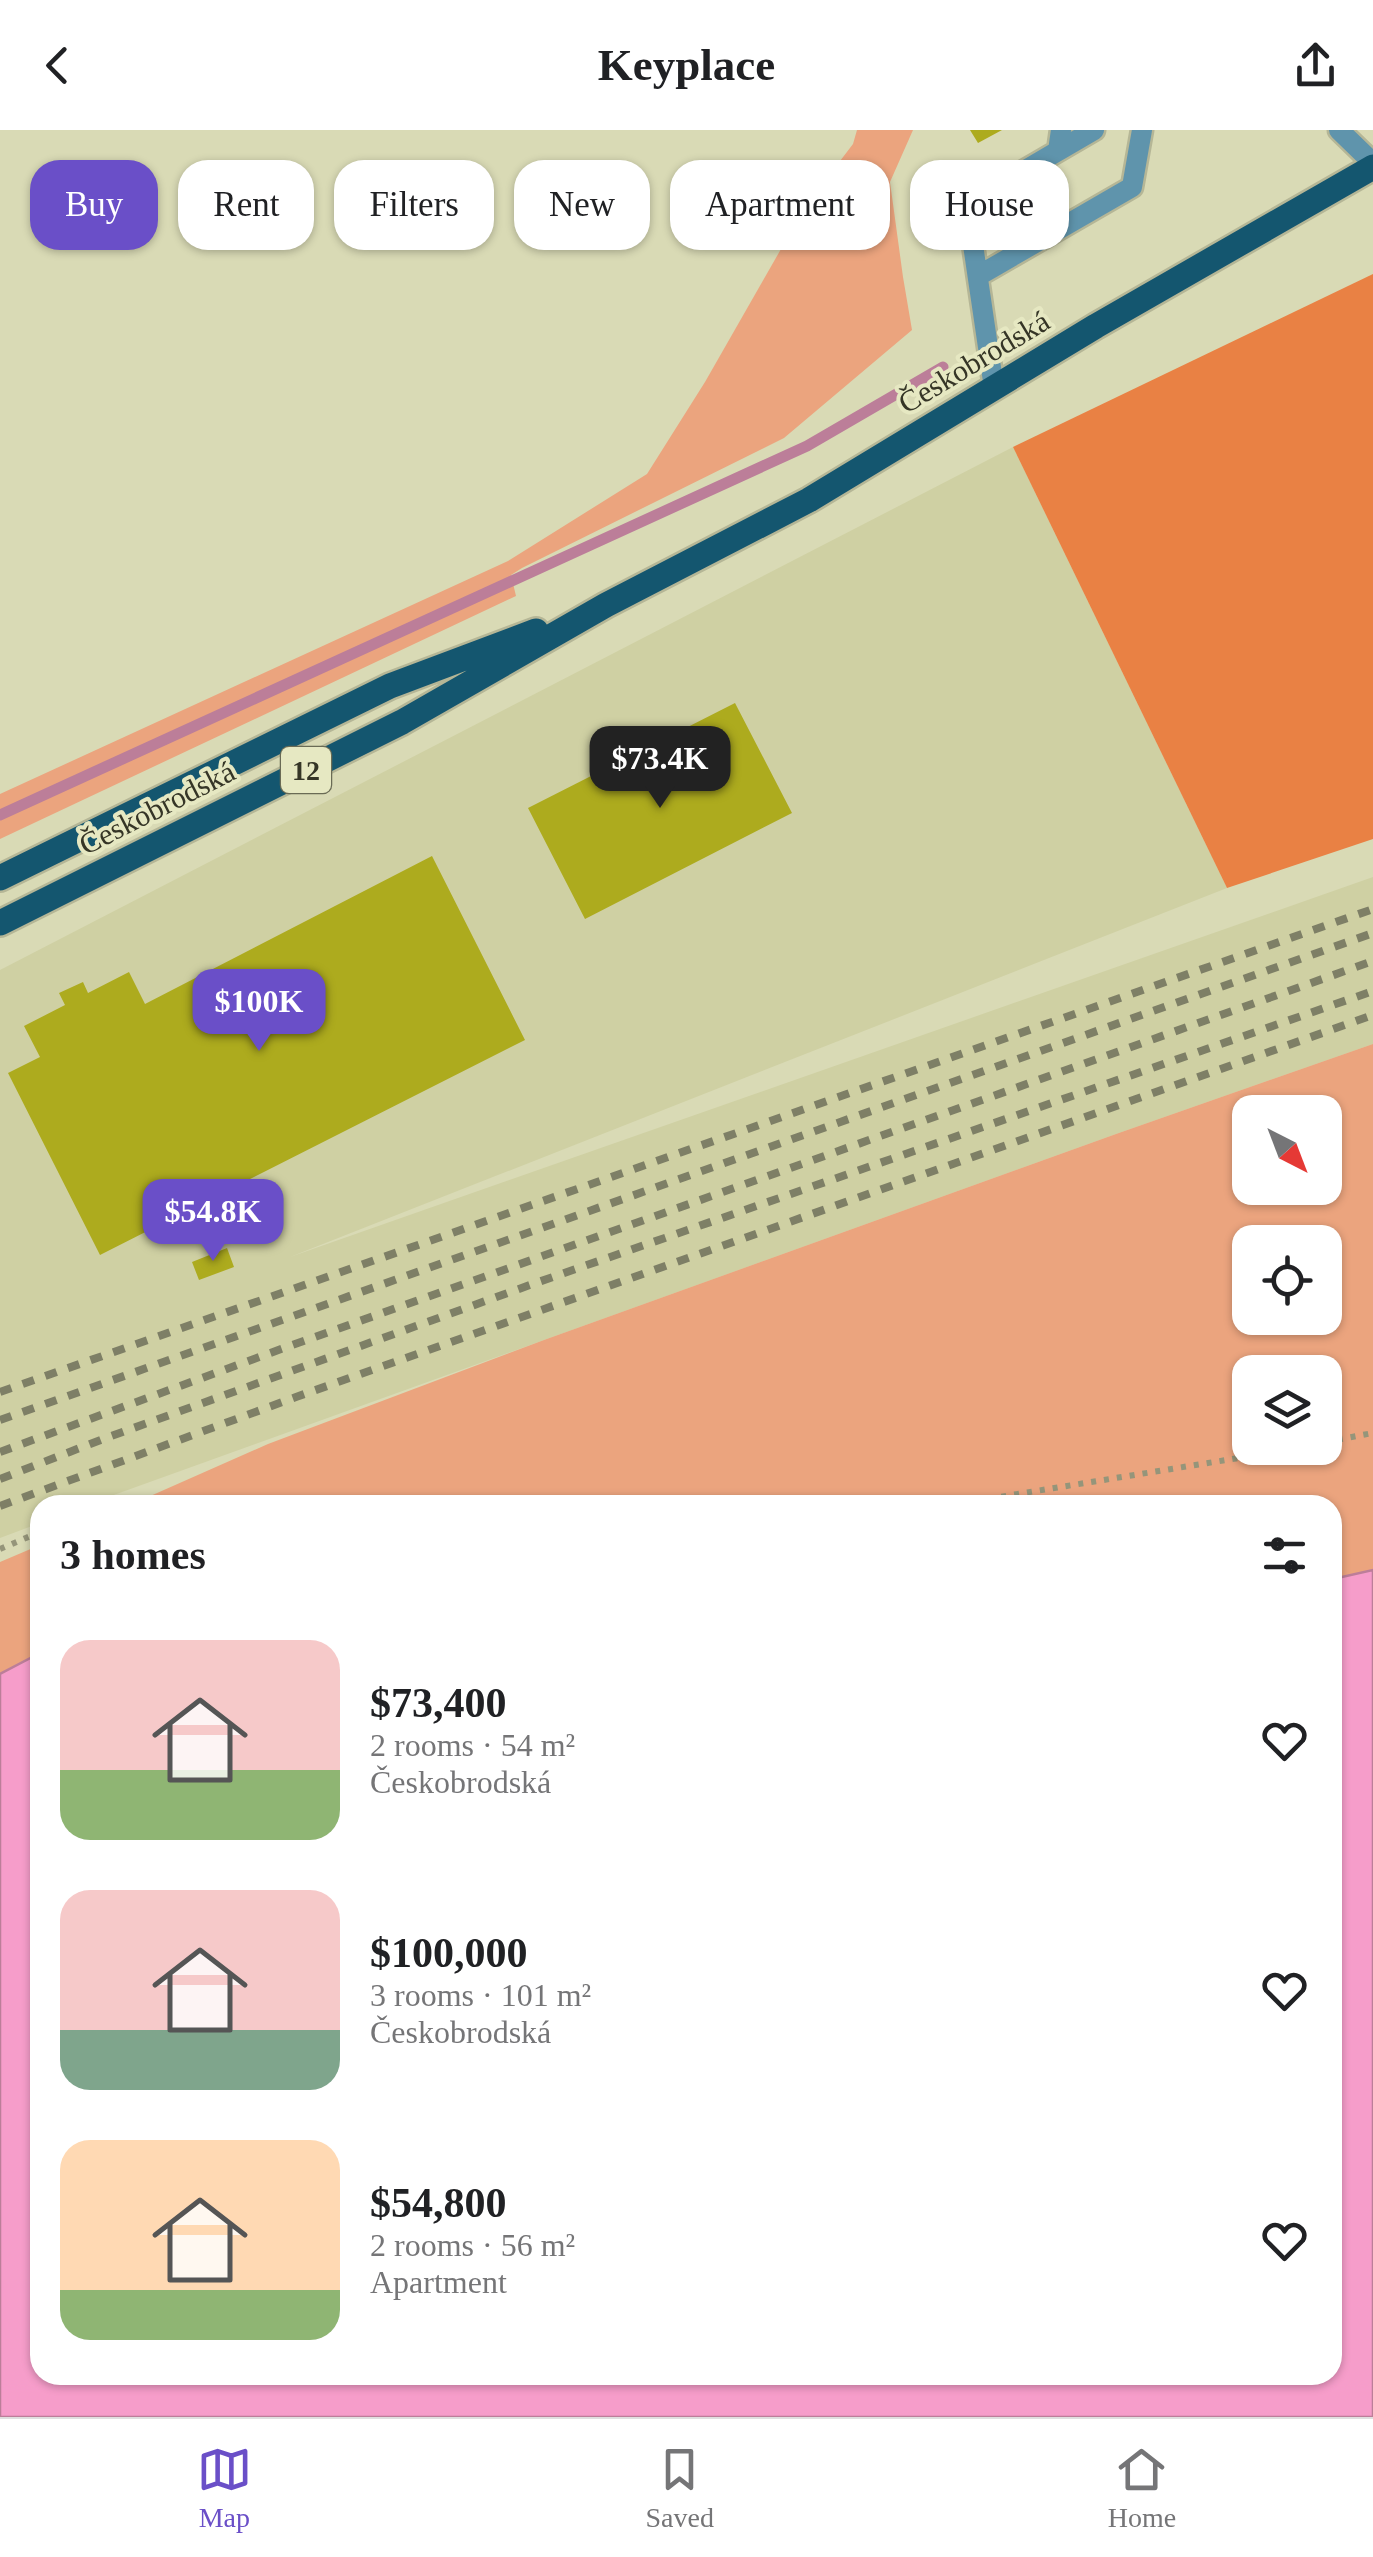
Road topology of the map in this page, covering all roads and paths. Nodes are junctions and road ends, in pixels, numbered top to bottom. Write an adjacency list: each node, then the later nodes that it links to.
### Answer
1 (1094, 130): 4 (lane)
2 (1142, 130): 6 (lane)
3 (1339, 130): 5 (lane)
4 (1060, 140): 6 (lane)
5 (1373, 165): 7 (main road, Českobrodská / 12)
6 (978, 276): 7 (lane)
7 (994, 388): 8 (main road, Českobrodská / 12)
8 (606, 605): 9 (main road, Českobrodská / 12); 10 (main road, Českobrodská / 12)
9 (0, 878)
10 (0, 922)
11 (1373, 1433): 12 (path)
12 (1342, 1439)
13 (1232, 1459): 14 (path)
14 (1011, 1495)
15 (30, 1536): 16 (path)
16 (0, 1549)

